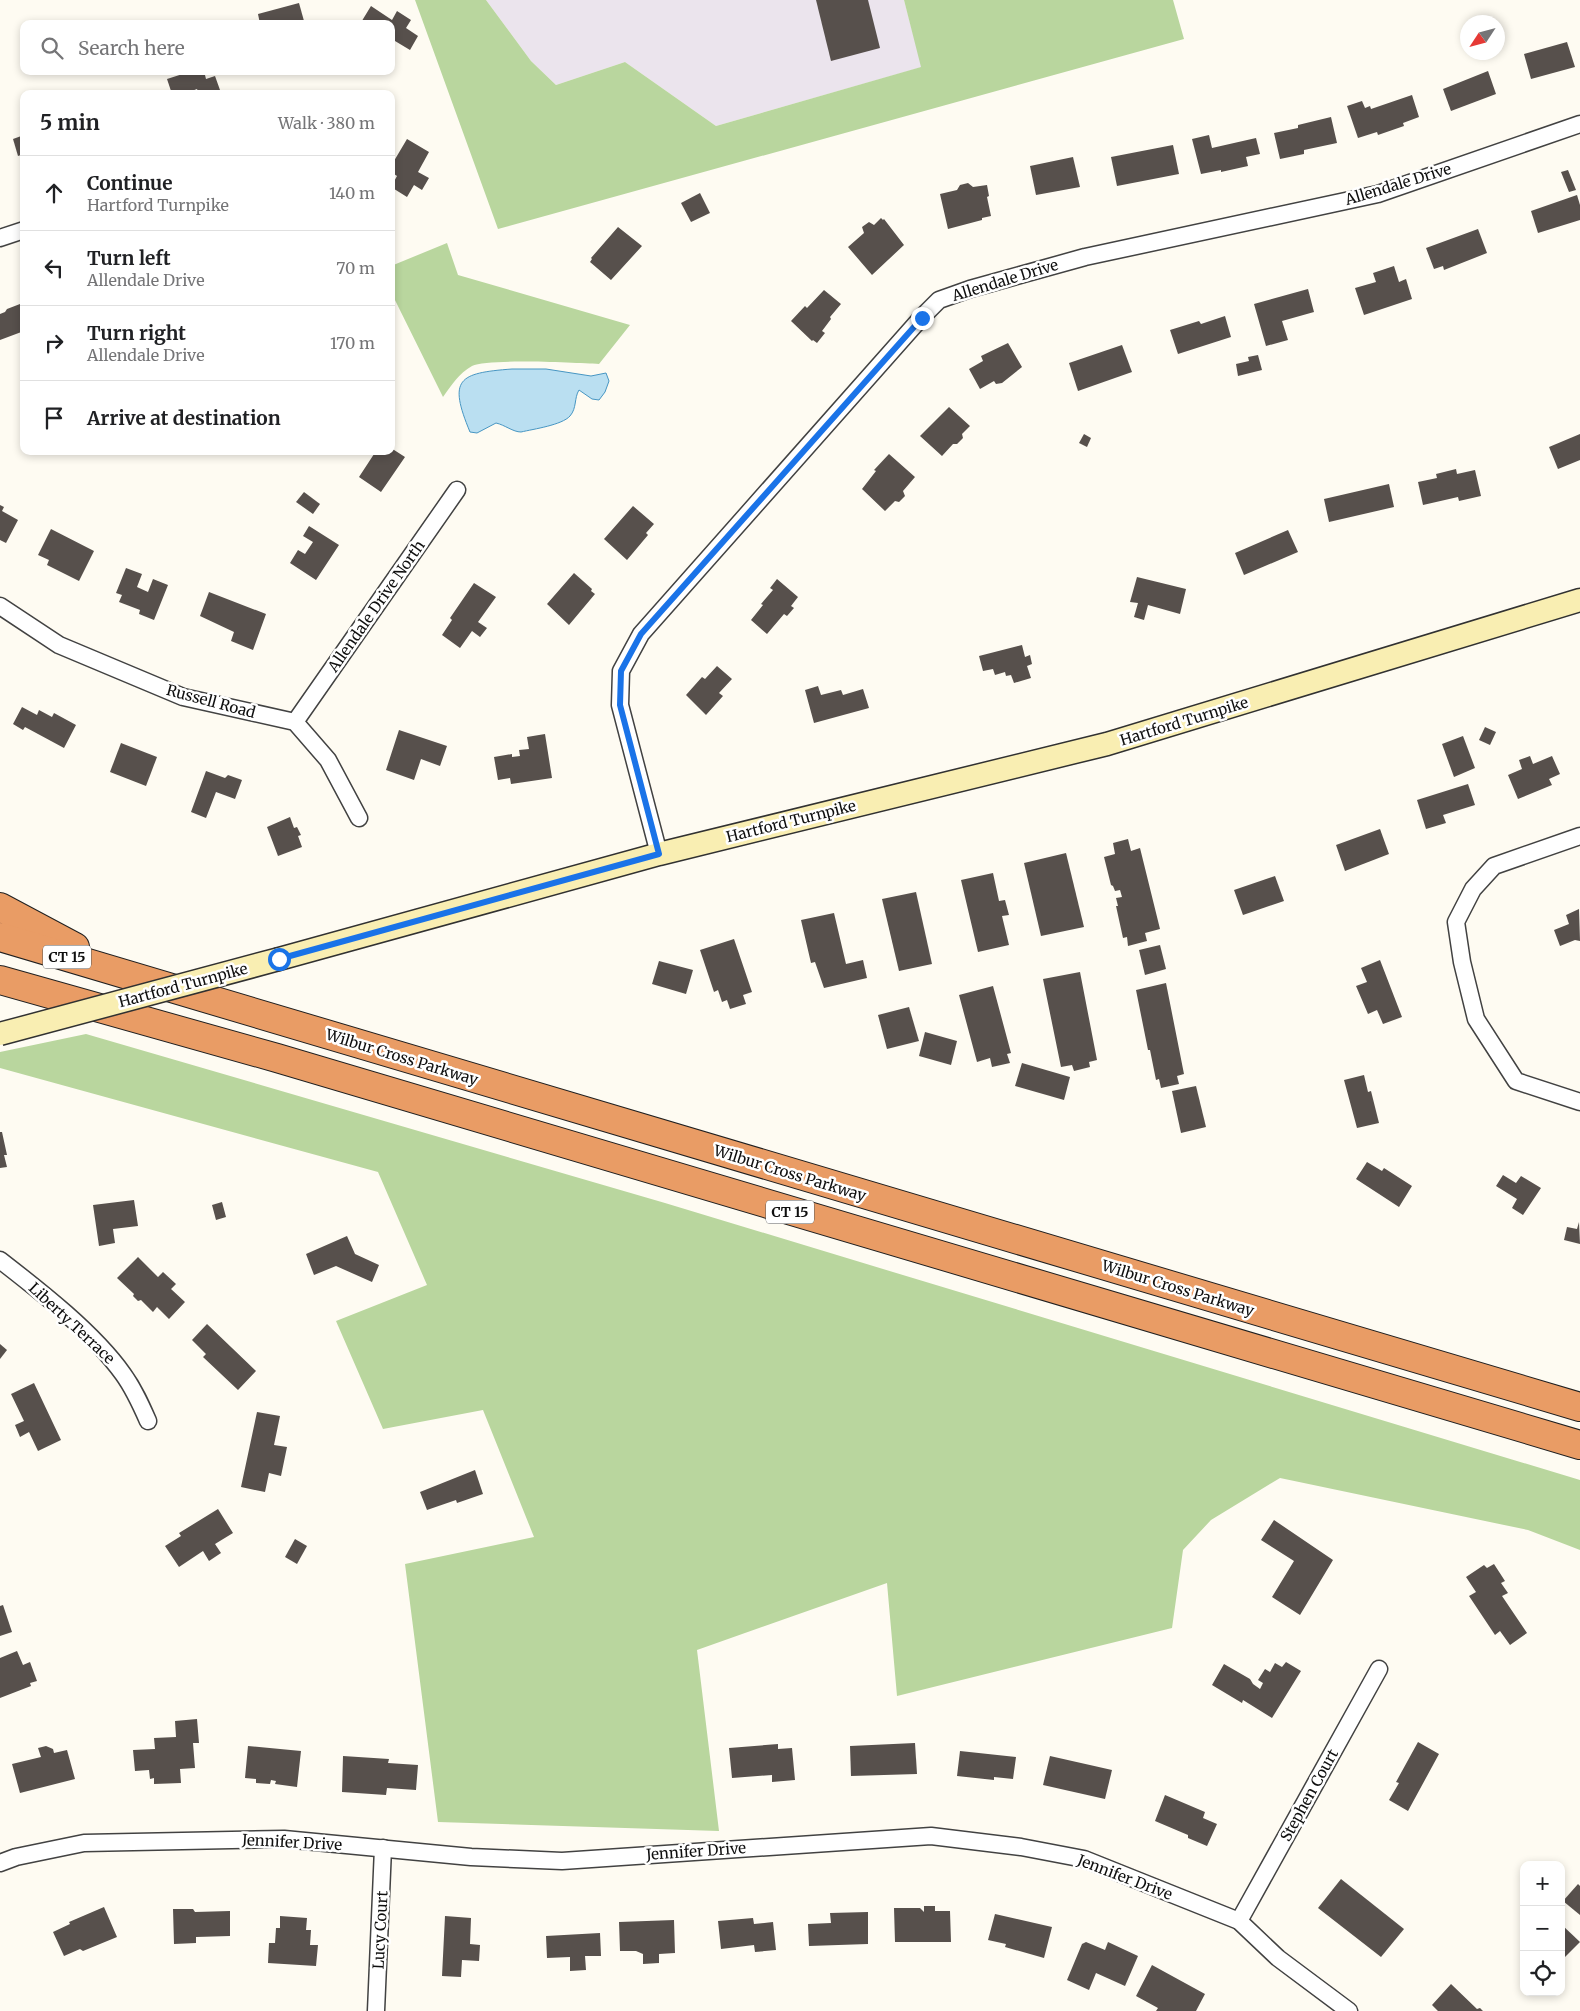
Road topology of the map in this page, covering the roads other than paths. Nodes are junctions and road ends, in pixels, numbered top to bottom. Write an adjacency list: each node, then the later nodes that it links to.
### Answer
1 (1580, 124): 10 (street, Allendale Drive)
2 (20, 231): 3 (street)
3 (0, 238)
4 (457, 490): 7 (street, Allendale Drive North)
5 (1580, 600): 10 (main road, Hartford Turnpike)
6 (0, 606): 7 (street, Russell Road)
7 (295, 722): 8 (street)
8 (359, 818)
9 (1580, 836): 16 (street)
10 (659, 854): 15 (main road, Hartford Turnpike, bridge)
11 (0, 907): 13 (highway)
12 (0, 937): 13 (highway, Wilbur Cross Parkway / CT 15)
13 (134, 978): 18 (highway, Wilbur Cross Parkway / CT 15)
14 (0, 980): 20 (highway, CT 15)
15 (0, 1034)
16 (1580, 1102)
17 (0, 1260): 19 (street, Liberty Terrace)
18 (1580, 1407)
19 (148, 1421)
20 (1580, 1445)
21 (1379, 1669): 24 (street, Stephen Court)
22 (383, 1848): 23 (street, Jennifer Drive); 24 (street, Jennifer Drive); 25 (street, Lucy Court)
23 (0, 1863)
24 (1239, 1921): 26 (street, Jennifer Drive)
25 (376, 2011)
26 (1349, 2011)

